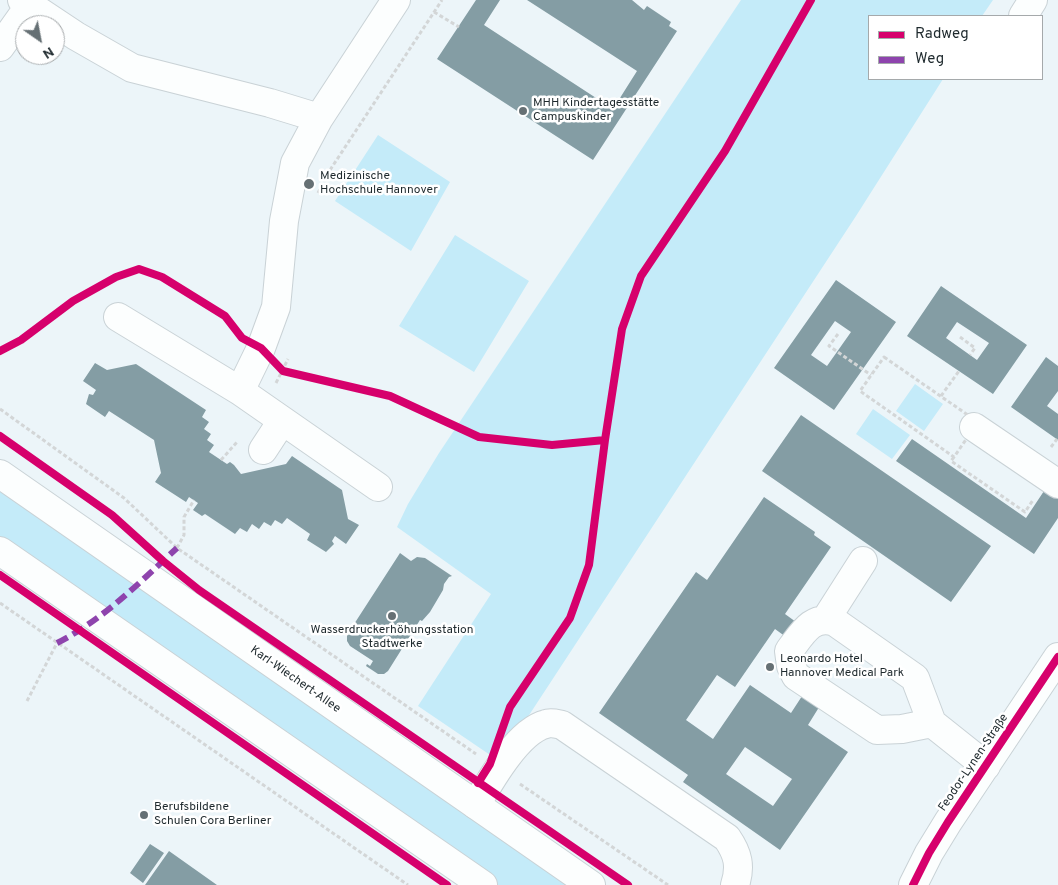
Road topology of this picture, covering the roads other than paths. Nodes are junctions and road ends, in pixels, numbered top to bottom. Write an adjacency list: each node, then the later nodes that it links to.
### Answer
1 (396, 0): 6 (main road)
2 (1034, 0): 4 (main road)
3 (26, 3): 5 (main road); 6 (main road)
4 (1024, 15)
5 (0, 47)
6 (318, 118): 8 (main road)
7 (118, 317): 8 (main road)
8 (240, 391): 9 (main road)
9 (272, 414): 11 (main road); 14 (main road)
10 (974, 427): 13 (main road)
11 (263, 450)
12 (0, 474): 21 (main road, Karl-Wiechert-Allee)
13 (1058, 484)
14 (378, 487)
15 (0, 551): 23 (main road)
16 (863, 561): 17 (main road)
17 (826, 619): 19 (main road); 19 (main road)
18 (1058, 657): 20 (main road, Feodor-Lynen-Straße)
19 (932, 723): 20 (main road)
20 (986, 766): 22 (main road, Feodor-Lynen-Straße)
21 (476, 805): 24 (main road, Karl-Wiechert-Allee); 25 (main road)
22 (928, 853): 26 (main road, Feodor-Lynen-Straße); 27 (main road, Feodor-Lynen-Straße)
23 (483, 885)
24 (591, 885)
25 (735, 885)
26 (899, 885)
27 (913, 885)

